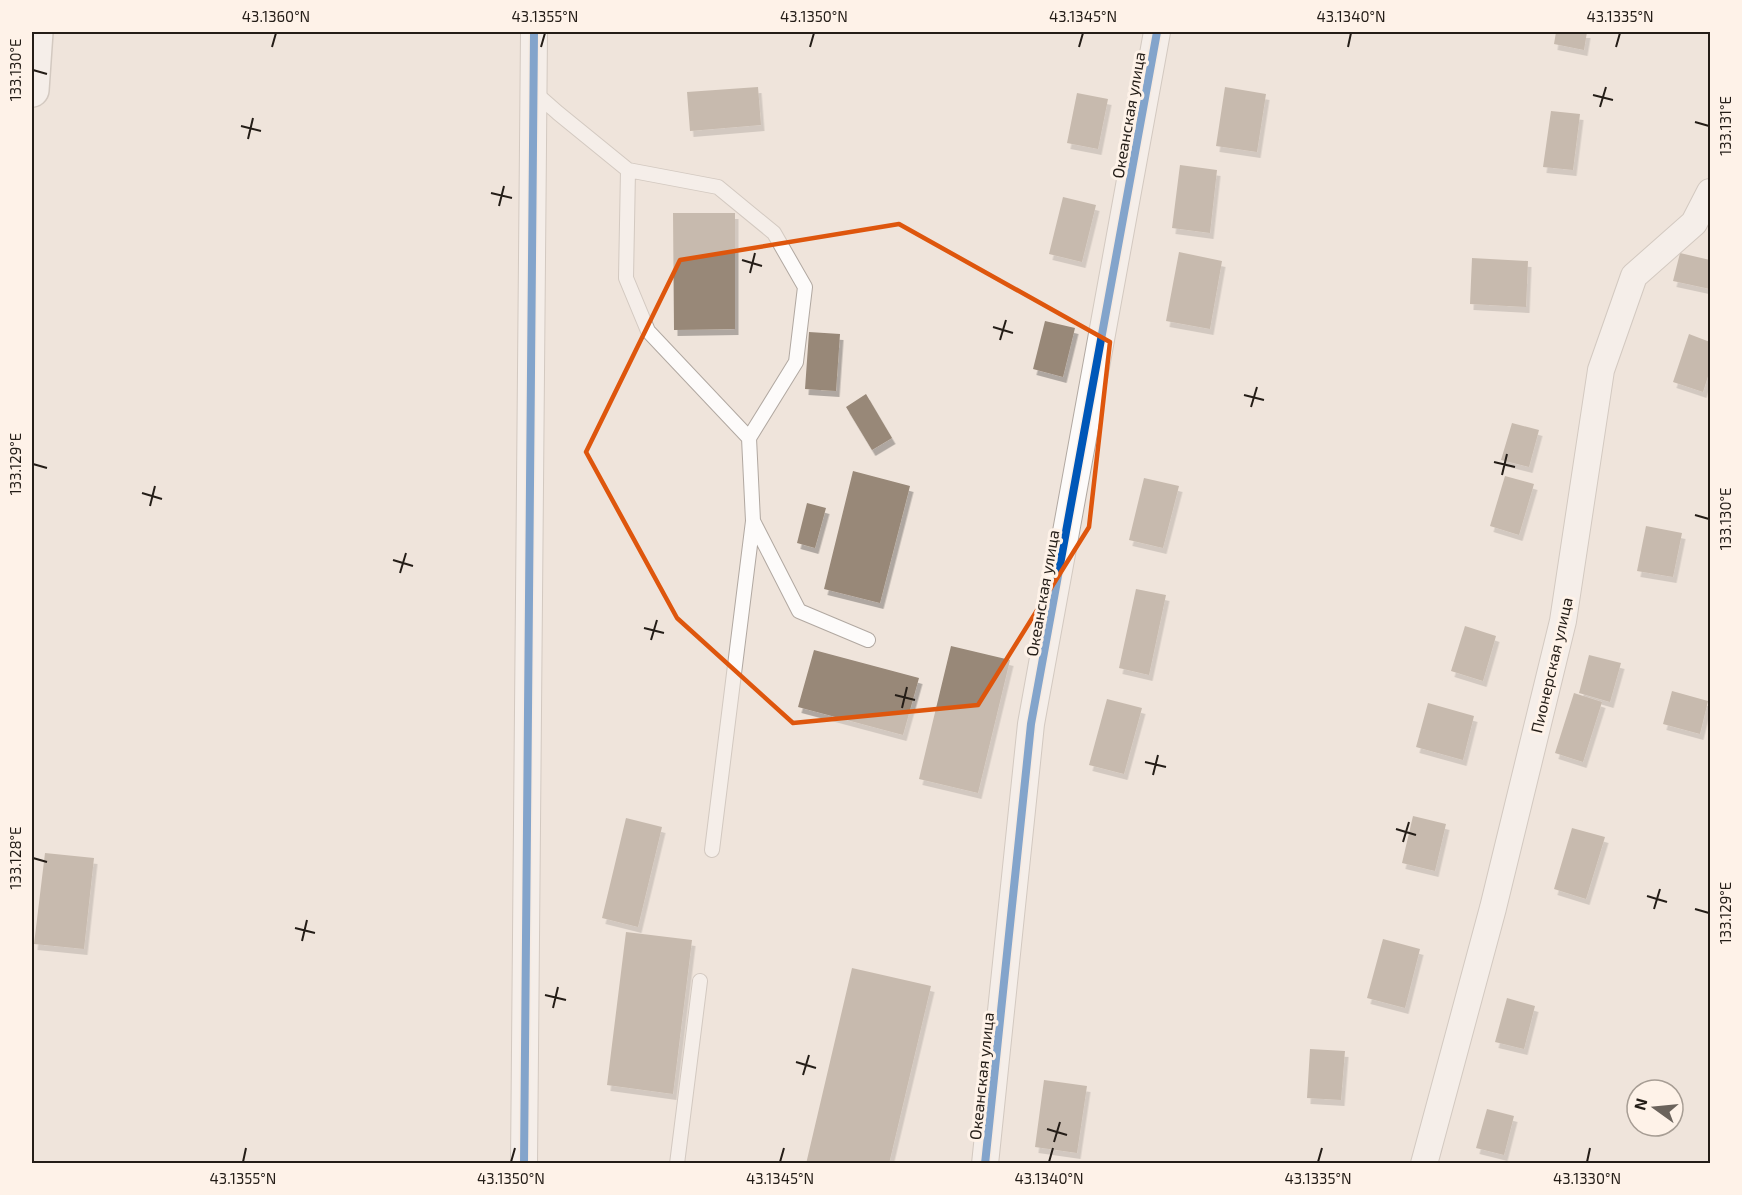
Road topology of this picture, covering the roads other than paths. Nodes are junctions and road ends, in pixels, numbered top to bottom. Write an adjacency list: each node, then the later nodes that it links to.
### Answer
1 (36, 32): 4 (street)
2 (534, 32): 5 (street)
3 (1157, 32): 15 (street, Океанская улица)
4 (32, 90)
5 (533, 91): 6 (lane); 13 (street)
6 (628, 170): 8 (lane); 8 (lane)
7 (1710, 192): 16 (street, Пионерская улица)
8 (749, 438): 9 (lane)
9 (753, 521): 10 (lane); 11 (lane)
10 (868, 640)
11 (712, 850)
12 (700, 981): 14 (lane)
13 (524, 1164)
14 (677, 1164)
15 (985, 1164)
16 (1424, 1164)

